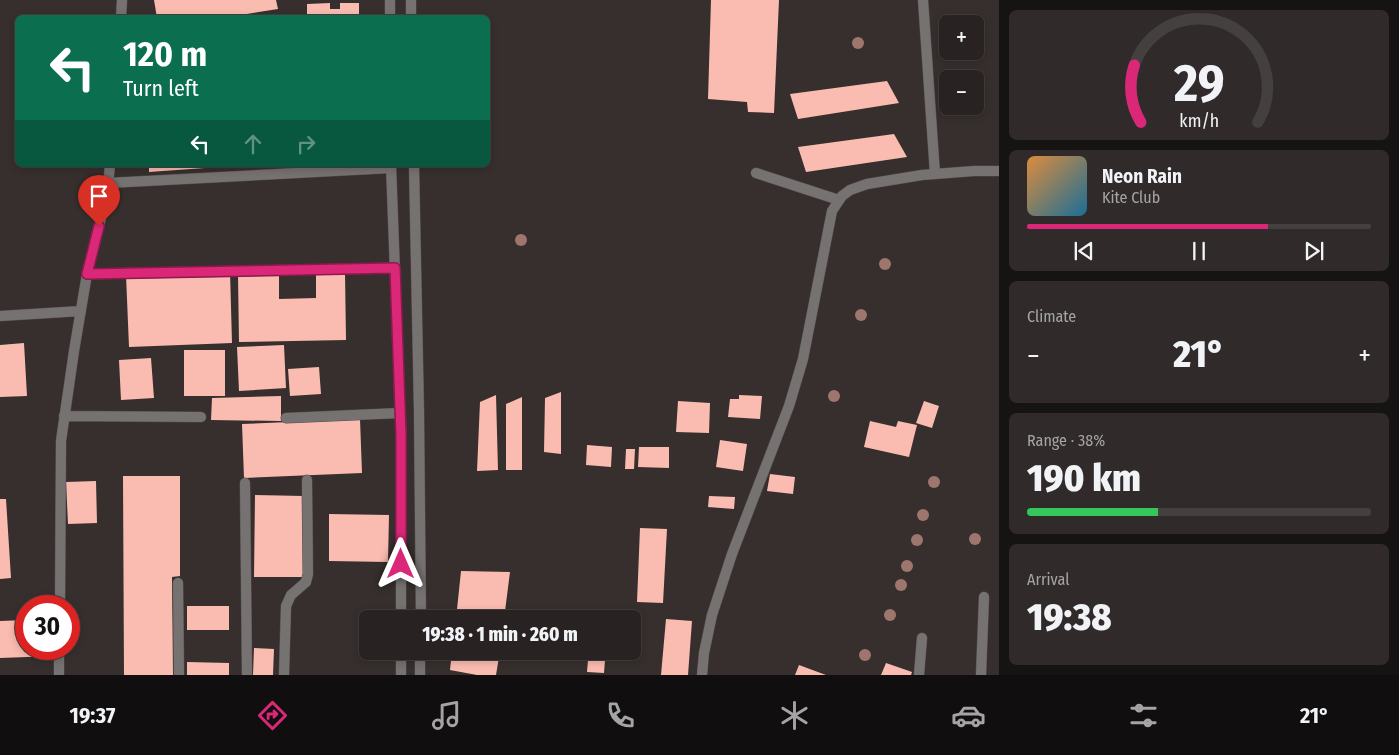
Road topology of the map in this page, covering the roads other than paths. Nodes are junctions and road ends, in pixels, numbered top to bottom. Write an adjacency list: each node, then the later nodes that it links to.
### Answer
1 (122, 0): 5 (street)
2 (390, 0): 6 (street)
3 (411, 0): 7 (street)
4 (923, 0): 14 (street)
5 (121, 15)
6 (390, 15)
7 (411, 15)
8 (110, 167): 15 (street)
9 (374, 167): 15 (street)
10 (391, 167): 17 (street)
11 (414, 167): 31 (street)
12 (999, 171): 14 (street)
13 (756, 173): 16 (street)
14 (935, 174): 16 (street)
15 (108, 183): 18 (street)
16 (839, 200): 42 (street)
17 (395, 268): 18 (street); 21 (street)
18 (87, 274): 19 (street)
19 (81, 311): 20 (street); 22 (street)
20 (0, 316)
21 (400, 413): 24 (street); 30 (street)
22 (64, 416): 23 (street); 28 (street)
23 (201, 417)
24 (286, 418)
25 (307, 480): 39 (street)
26 (245, 483): 38 (street)
27 (178, 583): 37 (street)
28 (60, 595)
29 (984, 597): 44 (street)
30 (401, 610)
31 (421, 610)
32 (922, 638): 43 (street)
33 (59, 660): 36 (street)
34 (401, 660): 40 (street)
35 (420, 660): 41 (street)
36 (59, 675)
37 (179, 675)
38 (247, 675)
39 (284, 675)
40 (402, 675)
41 (420, 675)
42 (702, 675)
43 (919, 675)
44 (981, 675)

